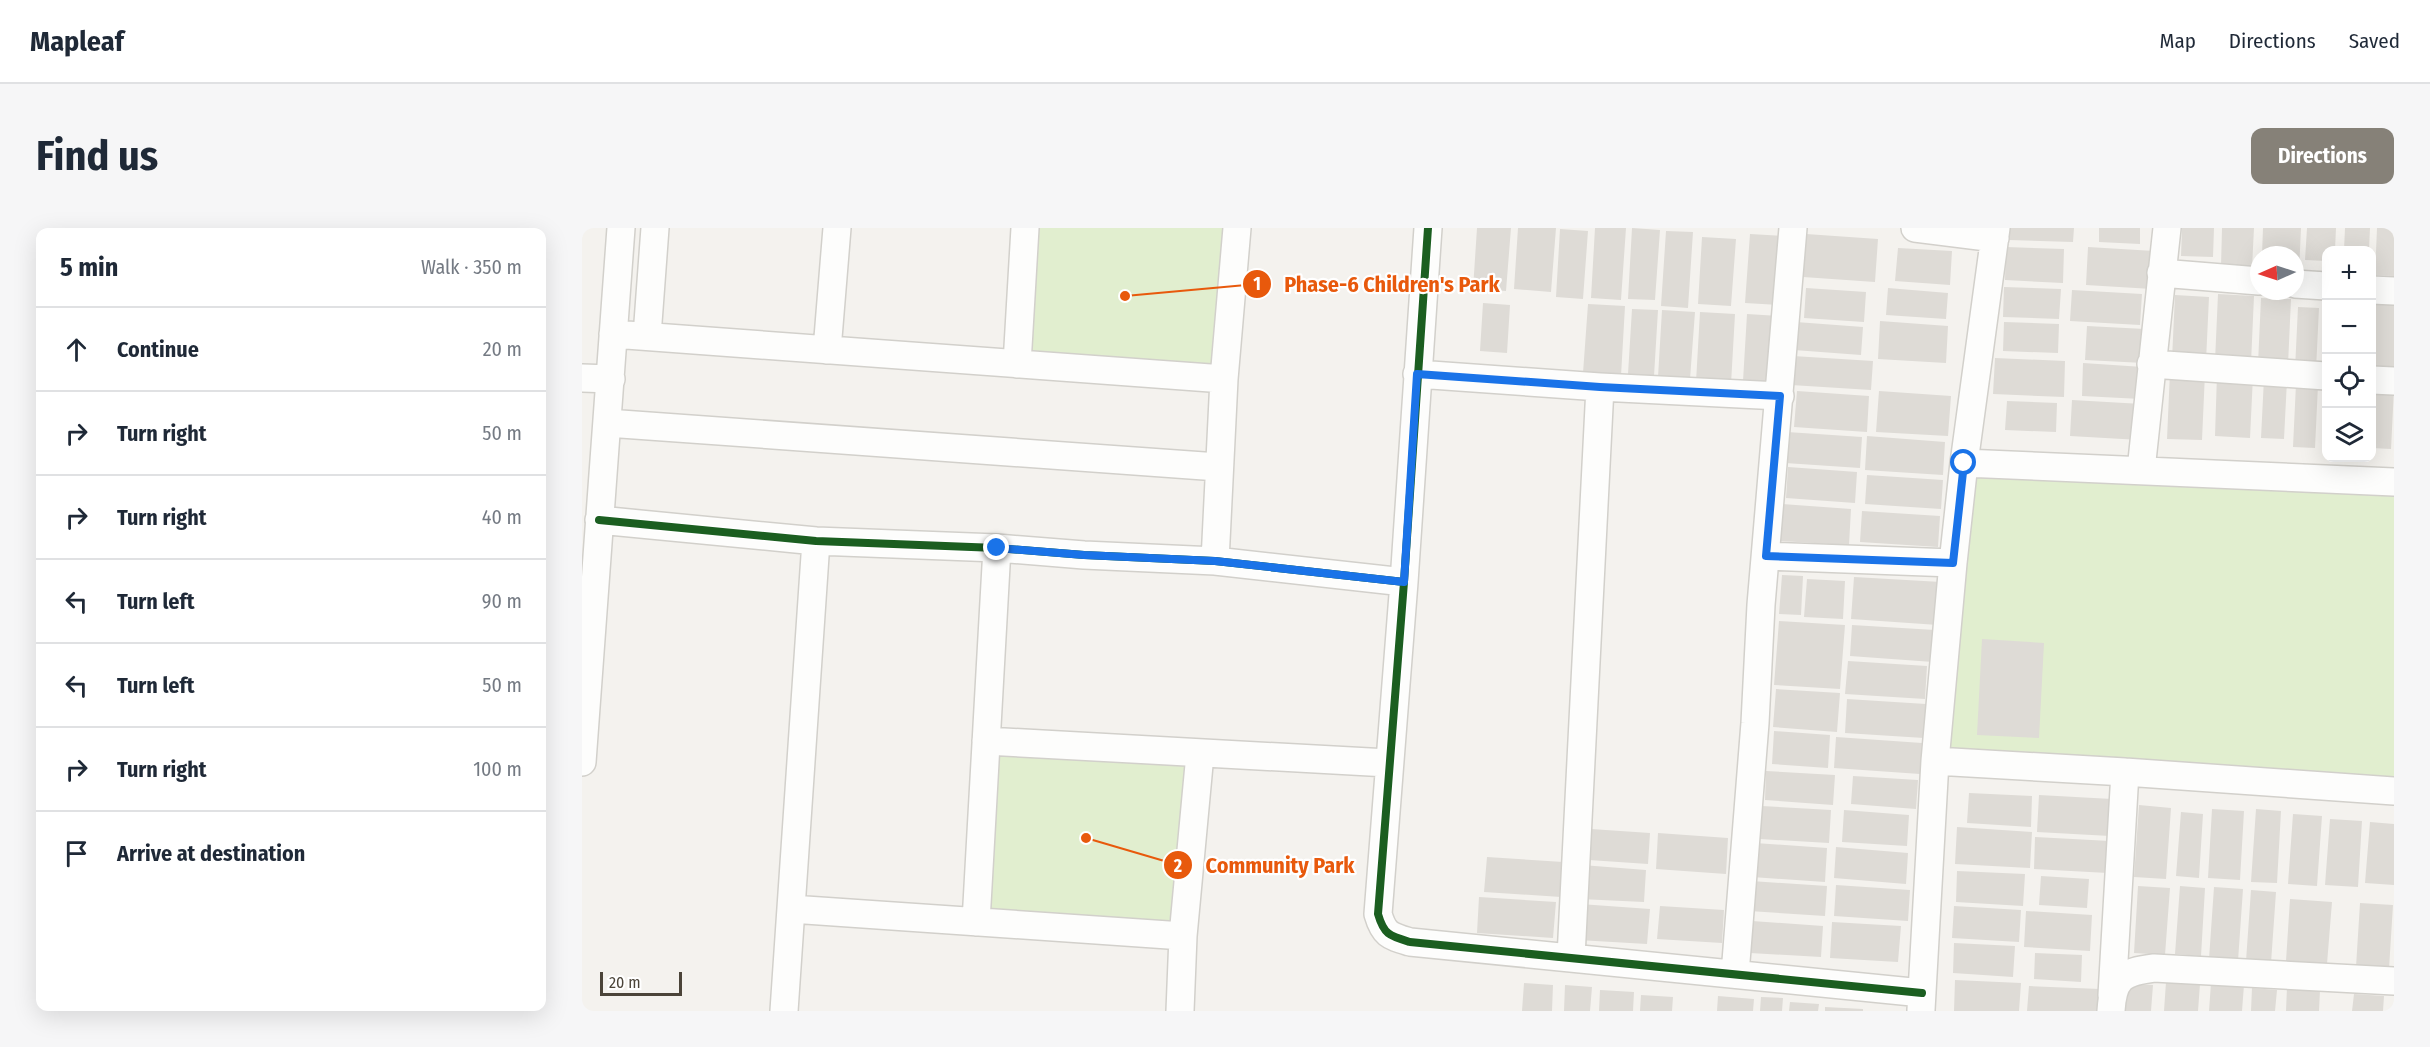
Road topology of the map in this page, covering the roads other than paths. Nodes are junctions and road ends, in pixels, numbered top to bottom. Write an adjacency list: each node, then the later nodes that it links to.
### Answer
1 (621, 228): 17 (street)
2 (655, 228): 18 (street)
3 (837, 228): 19 (street)
4 (1025, 228): 20 (street)
5 (1238, 228): 26 (street)
6 (1428, 228): 22 (street)
7 (1793, 228): 30 (street)
8 (1915, 228): 10 (street)
9 (2167, 228): 11 (street)
10 (1995, 233): 32 (street)
11 (2161, 273): 12 (street); 21 (street)
12 (2250, 280)
13 (2304, 285): 14 (street)
14 (2322, 286)
15 (2376, 290): 16 (street)
16 (2394, 291)
17 (613, 334): 18 (street); 25 (street)
18 (646, 336): 19 (street)
19 (827, 350): 20 (street)
20 (1017, 364): 26 (street)
21 (2151, 364): 23 (street); 34 (street)
22 (1417, 374): 29 (street); 42 (street)
23 (2322, 376)
24 (582, 378): 25 (street)
25 (611, 379): 31 (street)
26 (1224, 379): 33 (street)
27 (2376, 380): 28 (street)
28 (2394, 381)
29 (1600, 387): 30 (street); 53 (street)
30 (1780, 396): 39 (street)
31 (607, 423): 33 (street); 36 (street)
32 (1964, 463): 34 (street); 41 (street)
33 (1218, 467): 40 (street)
34 (2141, 470): 35 (street)
35 (2394, 482)
36 (599, 520): 37 (street); 46 (street)
37 (816, 541): 38 (street); 50 (street)
38 (997, 548): 40 (street); 43 (street)
39 (1766, 556): 41 (street); 54 (street)
40 (1215, 561): 42 (street)
41 (1953, 563): 45 (street)
42 (1404, 582): 47 (street)
43 (986, 741): 44 (street); 51 (street)
44 (1200, 754): 47 (street); 52 (street)
45 (1935, 761): 48 (street); 56 (street)
46 (582, 762)
47 (1388, 763): 53 (street)
48 (2125, 771): 49 (street); 57 (street)
49 (2394, 791)
50 (791, 909): 51 (street); 58 (street)
51 (976, 922): 52 (street)
52 (1183, 936): 59 (street)
53 (1571, 957): 54 (street)
54 (1735, 974): 56 (street)
55 (2394, 981): 57 (street)
56 (1921, 1002)
57 (2112, 1003)
58 (784, 1011)
59 (1180, 1011)

